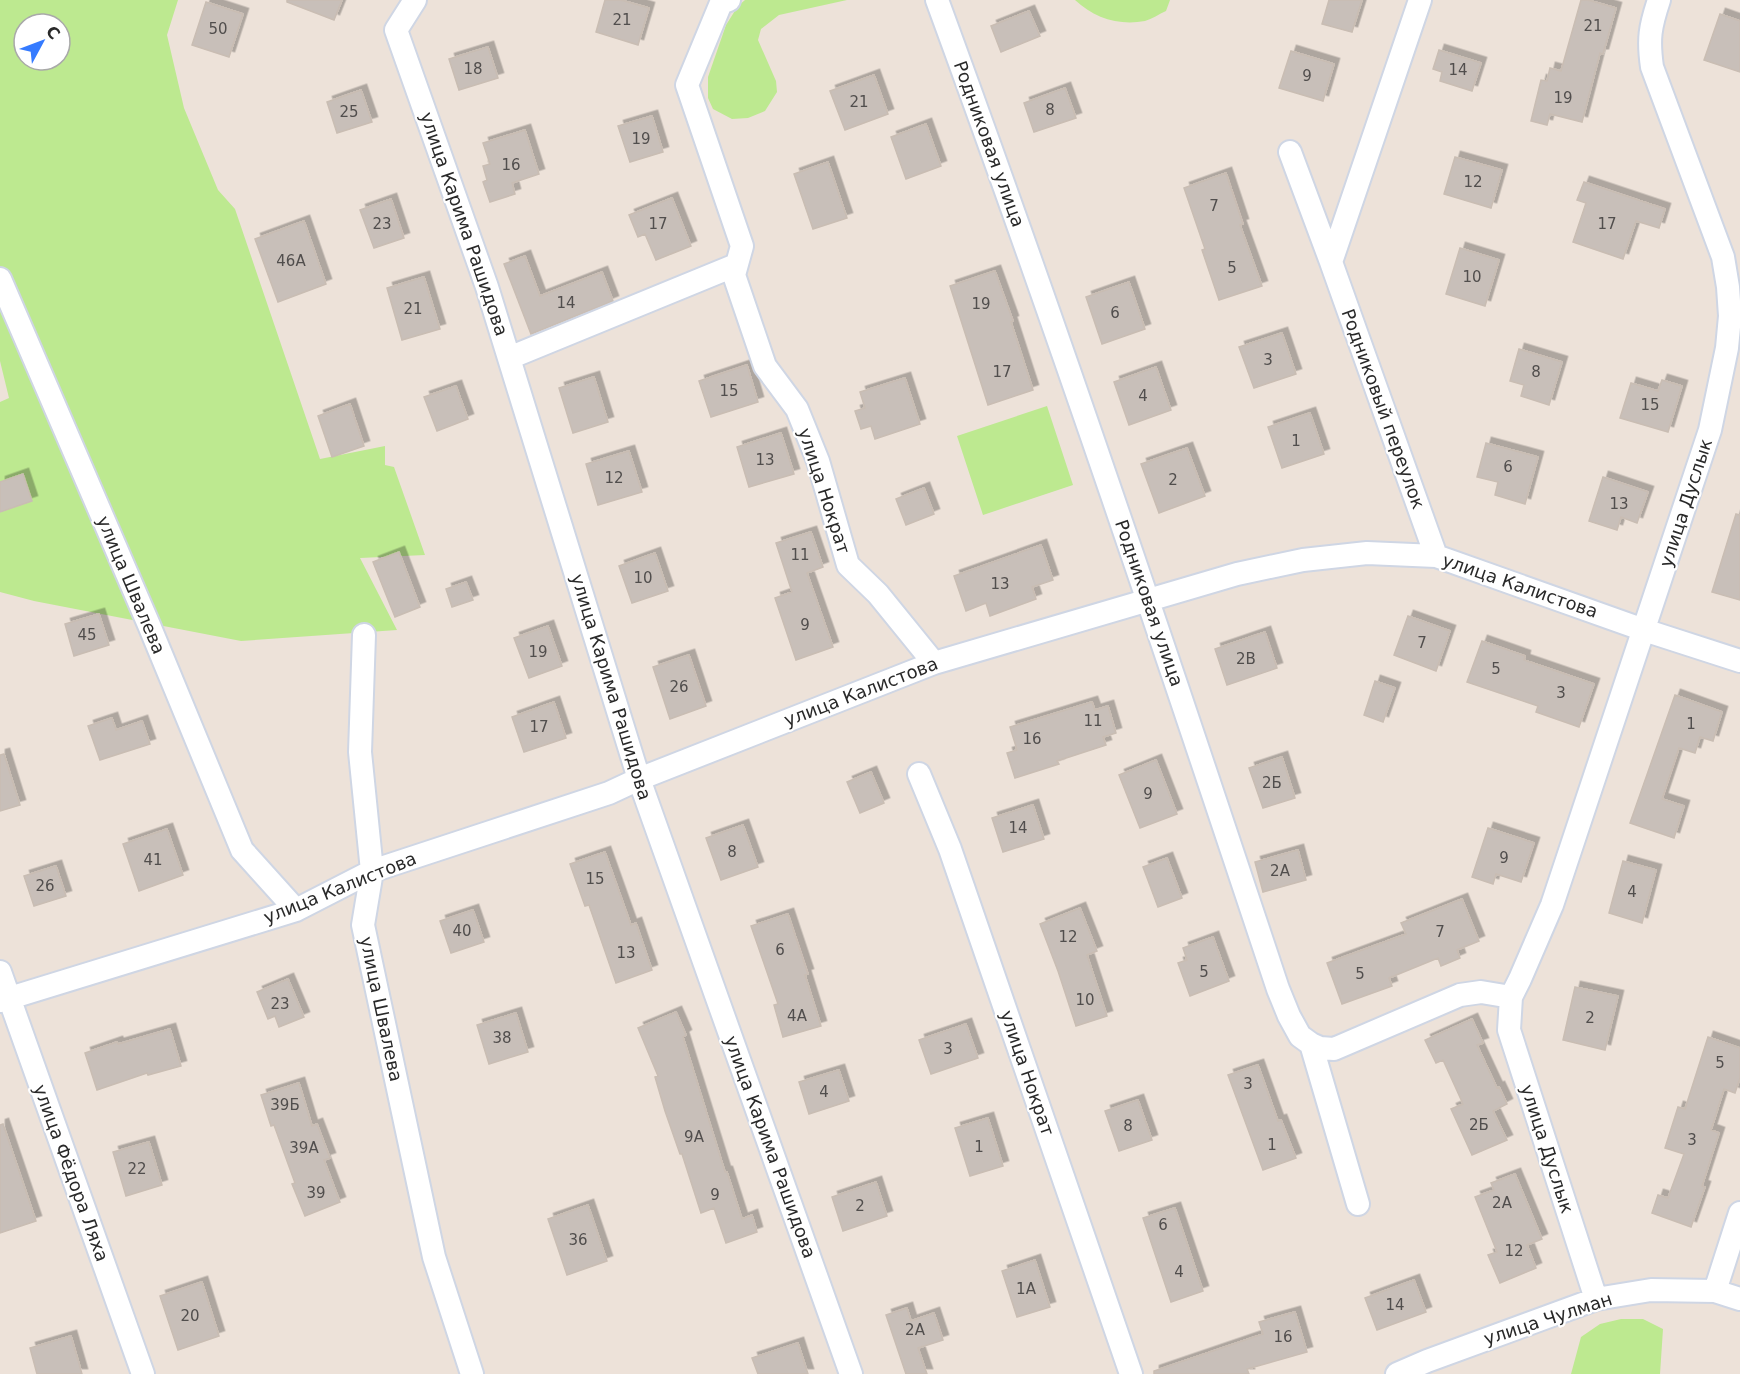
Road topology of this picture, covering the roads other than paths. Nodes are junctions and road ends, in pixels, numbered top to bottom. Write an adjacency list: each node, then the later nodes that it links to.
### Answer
1 (415, 0): 10 (street, улица Карима Рашидова)
2 (729, 0): 8 (street, улица Нократ)
3 (937, 0): 12 (street, Родниковая улица)
4 (1420, 0): 7 (street)
5 (1659, 0): 13 (street, улица Дуслык)
6 (1290, 152): 7 (street, Родниковый переулок)
7 (1331, 262): 11 (street, Родниковый переулок)
8 (736, 266): 10 (street); 16 (street, улица Нократ)
9 (0, 279): 20 (street, улица Швалева)
10 (509, 358): 18 (street, улица Карима Рашидова)
11 (1436, 556): 12 (street, улица Калистова); 13 (street, улица Калистова)
12 (1149, 600): 16 (street, улица Калистова); 24 (street, Родниковая улица)
13 (1644, 630): 15 (street, улица Калистова); 22 (street, улица Дуслык)
14 (364, 635): 19 (street, улица Швалева)
15 (1740, 661)
16 (934, 663): 18 (street, улица Калистова)
17 (919, 774): 33 (street, улица Нократ)
18 (639, 779): 19 (street, улица Калистова); 32 (street, улица Карима Рашидова)
19 (372, 871): 20 (street, улица Калистова); 31 (street, улица Швалева)
20 (296, 910): 23 (street, улица Калистова)
21 (0, 972): 23 (street, улица Фёдора Ляха)
22 (1510, 997): 24 (street); 28 (street, улица Дуслык)
23 (5, 999): 30 (street, улица Фёдора Ляха)
24 (1311, 1044): 25 (street, Родниковая улица)
25 (1358, 1204)
26 (1740, 1213): 27 (street)
27 (1715, 1291): 28 (street, улица Чулман); 29 (street, улица Чулман)
28 (1596, 1299): 34 (street, улица Чулман)
29 (1740, 1299)
30 (143, 1374)
31 (472, 1374)
32 (851, 1374)
33 (1131, 1374)
34 (1397, 1374)

